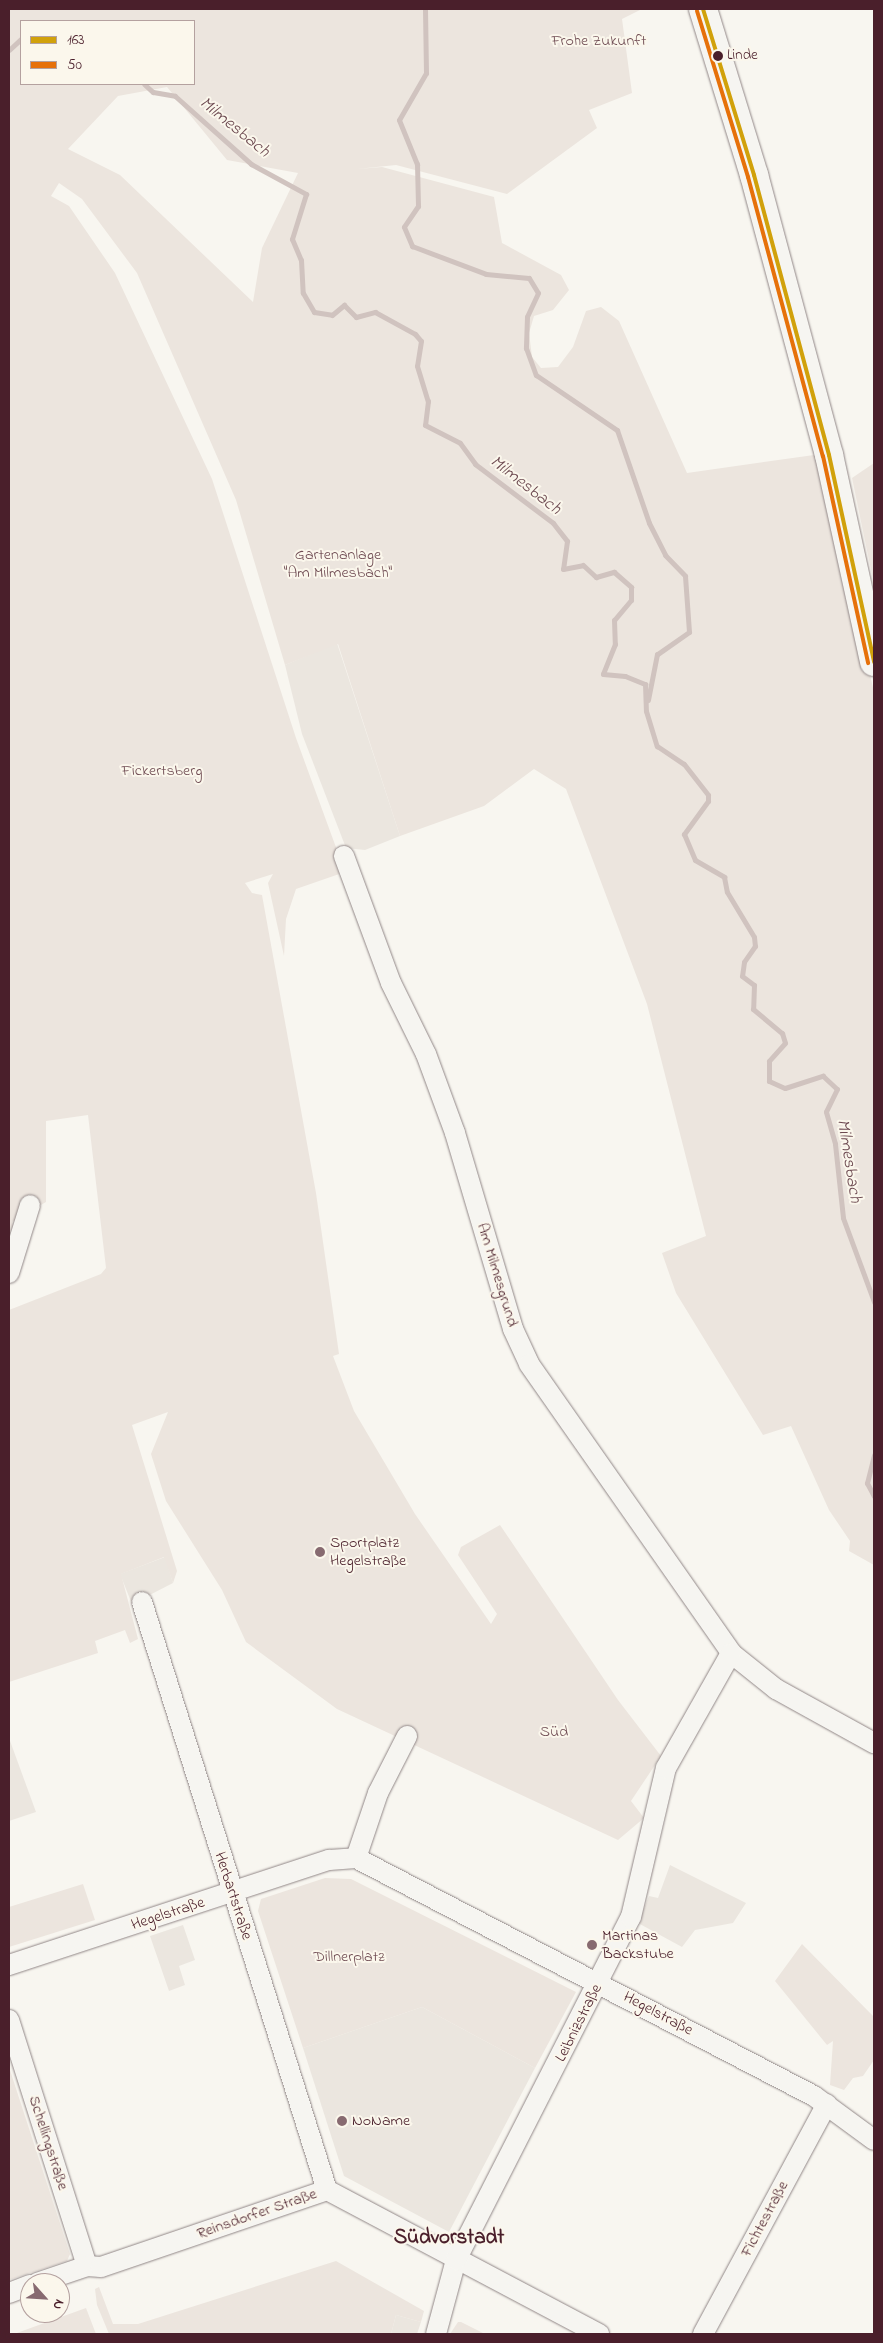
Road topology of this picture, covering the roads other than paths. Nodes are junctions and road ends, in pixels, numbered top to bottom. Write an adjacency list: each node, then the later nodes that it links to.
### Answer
1 (702, 9): 2 (main road)
2 (874, 662)
3 (344, 856): 7 (street, Am Milmesgrund)
4 (30, 1206): 5 (street)
5 (9, 1273)
6 (142, 1602): 11 (street, Herbartstraße)
7 (731, 1653): 9 (street, Am Milmesgrund); 13 (street, Leibnizstraße)
8 (407, 1736): 10 (street)
9 (874, 1743)
10 (356, 1858): 11 (street, Hegelstraße); 13 (street, Hegelstraße)
11 (232, 1894): 12 (street, Hegelstraße); 17 (street, Herbartstraße)
12 (9, 1965)
13 (600, 1983): 15 (street, Hegelstraße); 18 (street, Leibnizstraße)
14 (9, 2020): 19 (street, Schellingstraße)
15 (827, 2104): 16 (street, Hegelstraße); 23 (street, Fichtestraße)
16 (874, 2140)
17 (327, 2190): 18 (street, Reinsdorfer Straße); 19 (street, Reinsdorfer Straße)
18 (456, 2260): 21 (street, Leibnizstraße); 22 (street, Reinsdorfer Straße)
19 (87, 2266): 20 (street, Reinsdorfer Straße)
20 (66, 2273)
21 (436, 2334)
22 (599, 2334)
23 (703, 2334)

